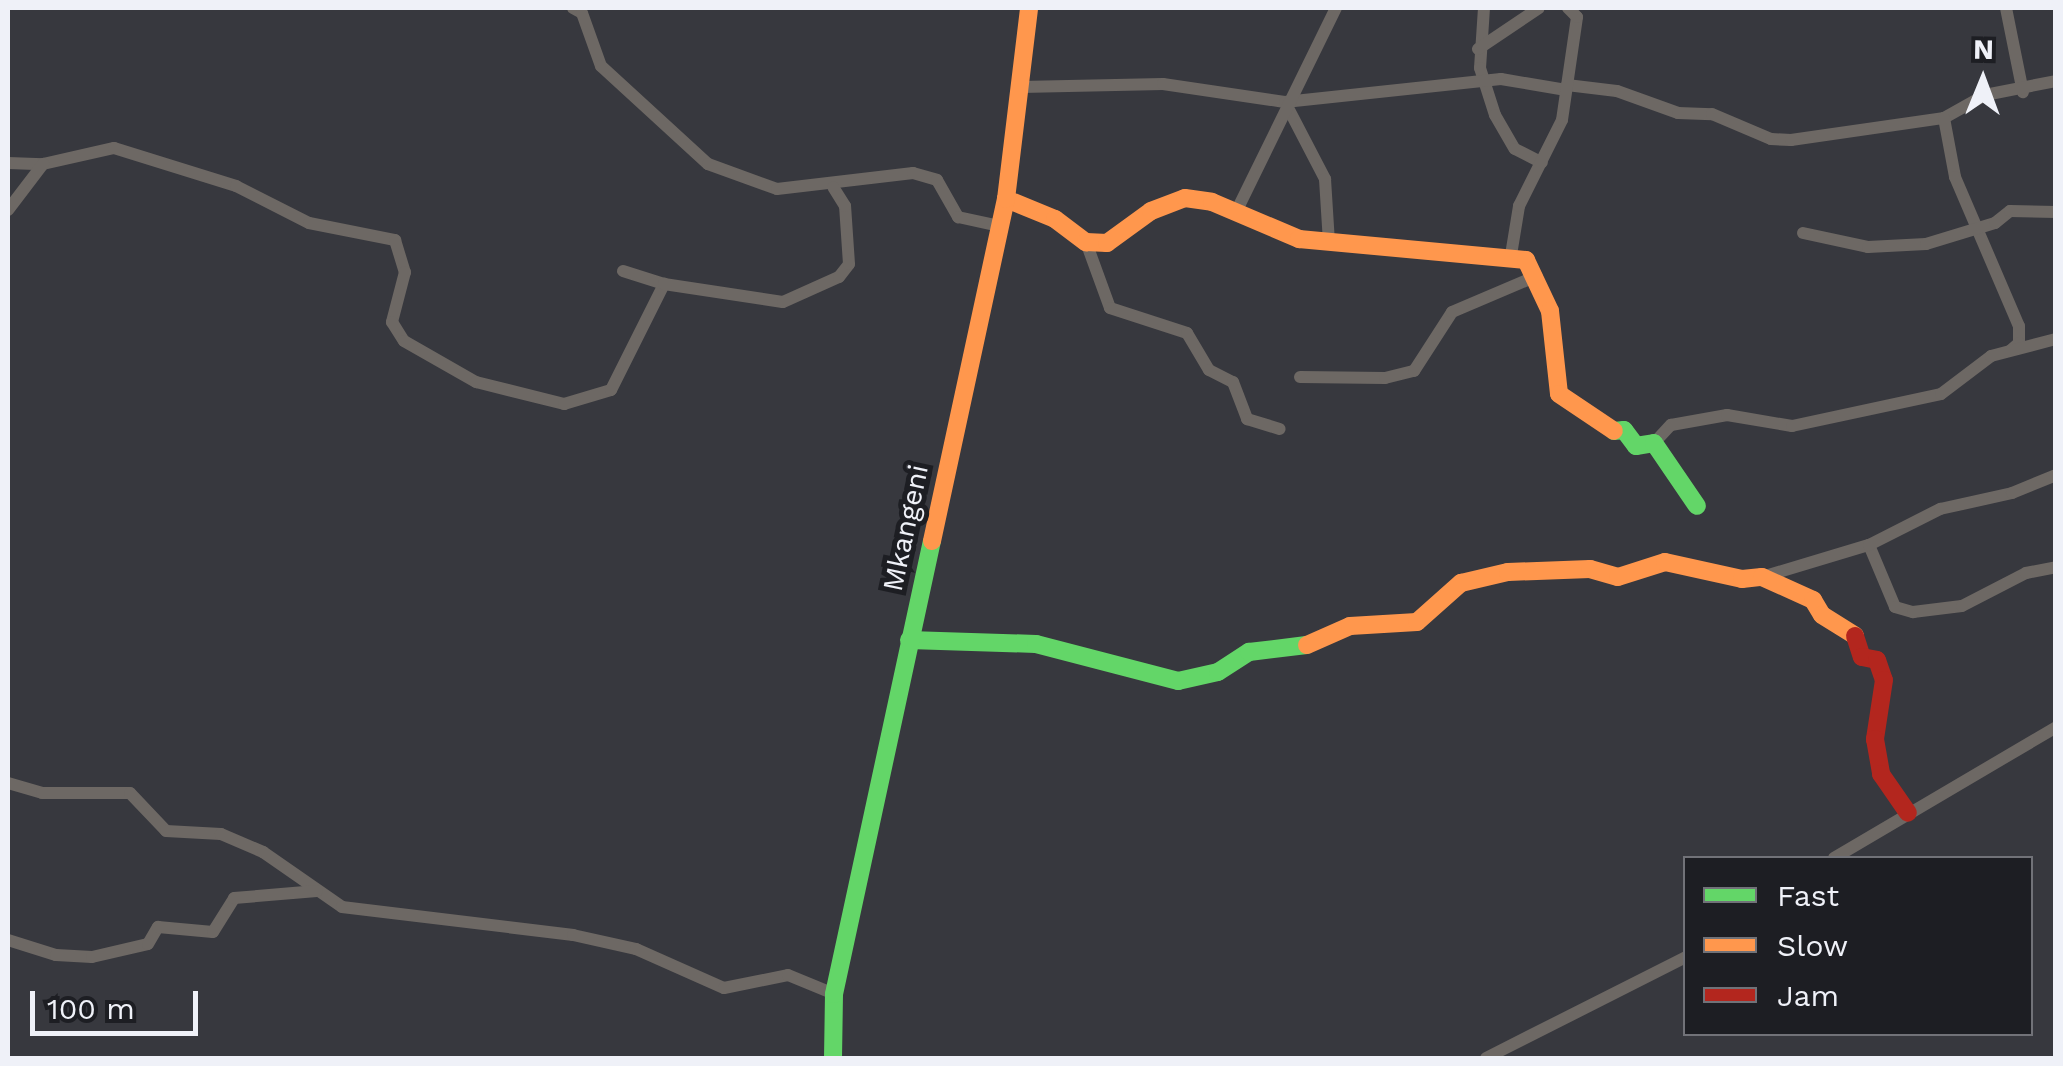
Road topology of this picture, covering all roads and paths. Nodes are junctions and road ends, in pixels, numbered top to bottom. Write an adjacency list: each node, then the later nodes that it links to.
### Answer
1 (1030, 8): 11 (street, Mkangeni)
2 (1336, 8): 14 (street)
3 (1484, 8): 8 (street)
4 (1540, 8): 8 (street)
5 (1568, 8): 12 (street)
6 (2006, 8): 13 (street)
7 (580, 10): 19 (street)
8 (1478, 50): 10 (street)
9 (2056, 81): 13 (street)
10 (1484, 82): 12 (street); 14 (street); 17 (street)
11 (1022, 87): 14 (street); 20 (street, Mkangeni)
12 (1566, 87): 15 (street); 17 (street)
13 (2024, 92): 15 (street)
14 (1286, 102): 22 (street); 28 (street)
15 (1944, 118): 25 (street)
16 (8, 163): 18 (street)
17 (1542, 163): 29 (street)
18 (43, 164): 21 (street); 32 (street)
19 (832, 188): 24 (street); 32 (street)
20 (1006, 199): 24 (street, Mkangeni); 27 (street)
21 (8, 210)
22 (1236, 212): 27 (street); 28 (street)
23 (2056, 212): 25 (street)
24 (1000, 226): 43 (street, Mkangeni)
25 (1979, 228): 26 (street); 34 (street)
26 (1802, 233)
27 (1086, 242): 36 (street)
28 (1329, 242): 29 (street)
29 (1512, 255): 31 (street)
30 (623, 272): 32 (street)
31 (1537, 276): 35 (street); 37 (street)
32 (664, 284)
33 (2056, 338): 34 (street)
34 (2009, 351): 37 (street)
35 (1300, 377)
36 (1279, 428)
37 (1654, 443): 39 (street)
38 (2056, 475): 40 (street)
39 (1697, 506)
40 (1868, 544): 41 (street); 42 (street)
41 (2056, 568)
42 (1762, 577): 43 (street); 46 (street)
43 (909, 640): 51 (street, Mkangeni)
44 (2054, 730): 46 (street)
45 (8, 783): 48 (street)
46 (1908, 813): 47 (street)
47 (1837, 856)
48 (317, 891): 49 (street); 51 (street)
49 (8, 940)
50 (1683, 959): 53 (street)
51 (834, 994): 52 (street, Mkangeni)
52 (833, 1058)
53 (1486, 1058)

